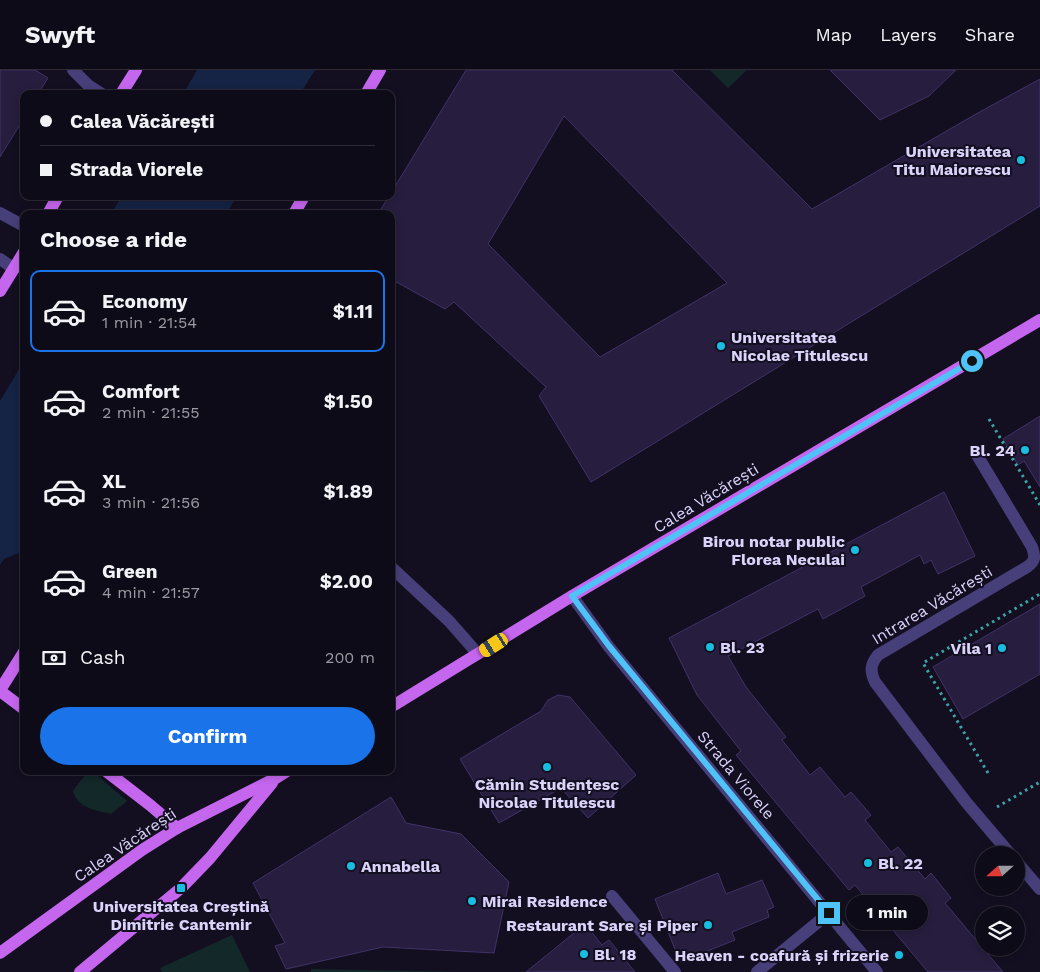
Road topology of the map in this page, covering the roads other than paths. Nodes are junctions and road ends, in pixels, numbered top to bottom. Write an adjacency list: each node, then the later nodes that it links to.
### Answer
1 (73, 70): 4 (street)
2 (136, 70): 5 (main road)
3 (380, 70): 6 (main road)
4 (95, 90)
5 (124, 90)
6 (368, 90)
7 (0, 213): 8 (street)
8 (20, 224)
9 (0, 259): 11 (street)
10 (20, 259): 11 (main road)
11 (14, 269): 12 (main road)
12 (0, 291)
13 (1040, 320): 16 (main road, Calea Văcărești)
14 (977, 455): 26 (street, Intrarea Văcărești)
15 (395, 571): 17 (street)
16 (572, 596): 17 (main road, Calea Văcărești); 30 (street, Strada Viorele)
17 (478, 654): 20 (main road, Calea Văcărești)
18 (20, 658): 19 (main road)
19 (0, 690): 21 (main road)
20 (395, 705)
21 (20, 706)
22 (111, 775): 25 (main road)
23 (274, 775): 25 (main road, Calea Văcărești)
24 (276, 775): 32 (main road, Calea Văcărești)
25 (178, 828): 31 (main road, Calea Văcărești)
26 (1003, 846)
27 (1025, 872): 28 (street)
28 (1040, 889)
29 (612, 896): 33 (street)
30 (829, 913): 34 (street); 35 (street, Strada Viorele)
31 (0, 953)
32 (80, 972)
33 (675, 972)
34 (757, 972)
35 (877, 972)

